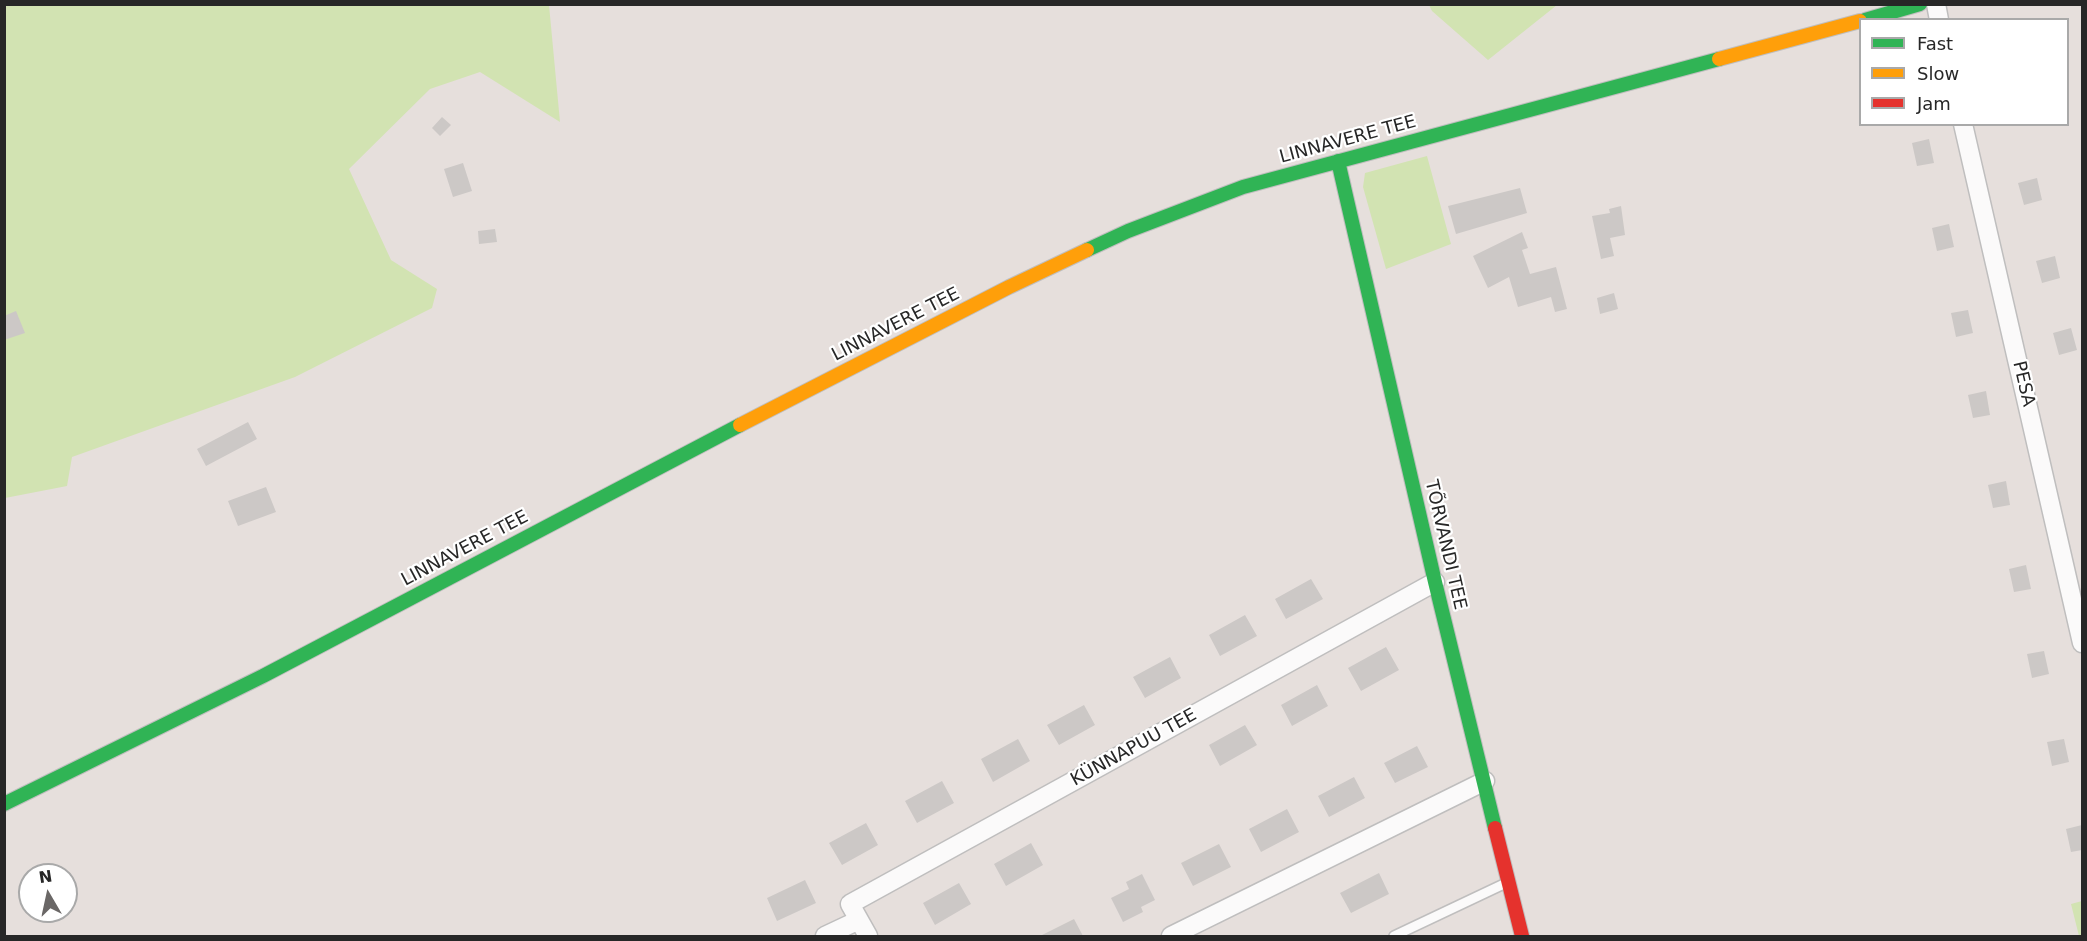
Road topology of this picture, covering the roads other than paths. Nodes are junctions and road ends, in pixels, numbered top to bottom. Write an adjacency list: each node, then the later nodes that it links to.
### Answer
1 (1920, 4): 2 (street)
2 (1872, 18)
3 (1859, 21): 5 (street, LINNAVERE TEE)
4 (1964, 126): 7 (street, PESA)
5 (1338, 161): 6 (street, TÕRVANDI TEE); 9 (street, LINNAVERE TEE)
6 (1435, 582): 8 (street, TÕRVANDI TEE); 11 (street, KÜNNAPUU TEE)
7 (2082, 643)
8 (1485, 781): 10 (street, TÕRVANDI TEE); 14 (street)
9 (4, 804)
10 (1510, 881): 15 (lane); 16 (street, TÕRVANDI TEE)
11 (859, 920): 12 (street); 13 (street)
12 (825, 936)
13 (868, 936)
14 (1171, 936)
15 (1394, 936)
16 (1522, 936)

